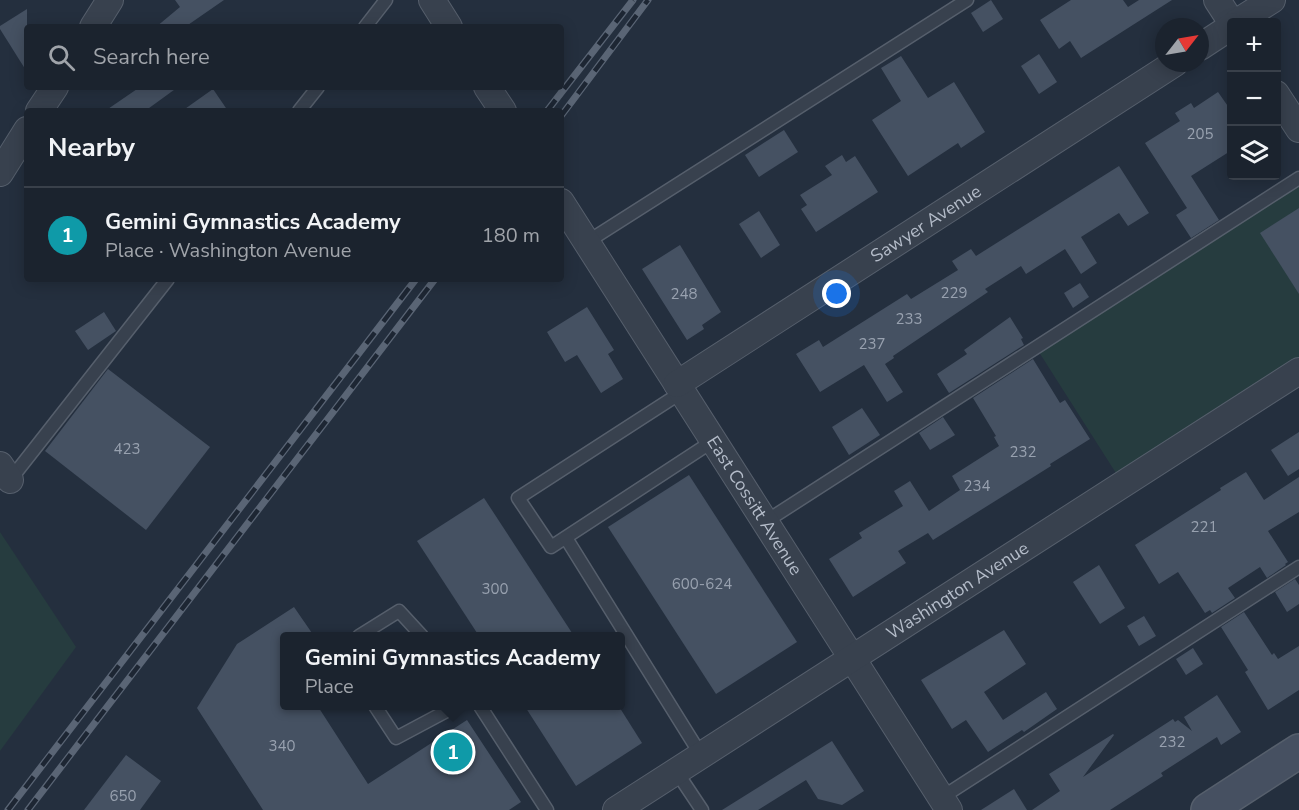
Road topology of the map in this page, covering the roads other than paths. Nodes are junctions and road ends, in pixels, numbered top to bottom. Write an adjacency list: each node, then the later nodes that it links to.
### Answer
1 (110, 0): 8 (street)
2 (386, 0): 9 (lane)
3 (968, 0): 25 (lane)
4 (1217, 0): 6 (street)
5 (1272, 0): 7 (street)
6 (1228, 18)
7 (1244, 18)
8 (95, 24)
9 (367, 24)
10 (1227, 28): 11 (street)
11 (1209, 41)
12 (1161, 72): 28 (street, Sawyer Avenue)
13 (53, 90): 17 (street)
14 (316, 90): 18 (lane)
15 (490, 90): 19 (street)
16 (1281, 102): 20 (street)
17 (41, 108)
18 (301, 108)
19 (501, 108)
20 (1299, 129)
21 (24, 135): 22 (street)
22 (0, 173)
23 (1299, 178): 31 (lane)
24 (564, 207): 25 (street, East Cossitt Avenue)
25 (586, 242): 28 (street, East Cossitt Avenue)
26 (165, 282): 30 (lane)
27 (1299, 370): 38 (street, Washington Avenue)
28 (680, 388): 29 (street, East Cossitt Avenue); 32 (lane)
29 (713, 441): 31 (street, East Cossitt Avenue); 32 (lane)
30 (5, 473)
31 (765, 522): 38 (street, East Cossitt Avenue)
32 (566, 538): 36 (lane)
33 (1299, 567): 45 (lane)
34 (365, 632): 35 (lane)
35 (418, 632)
36 (624, 632)
37 (625, 633): 43 (lane)
38 (852, 658): 43 (street, Washington Avenue); 45 (street, East Cossitt Avenue)
39 (378, 710): 40 (lane)
40 (447, 710)
41 (483, 710): 46 (lane)
42 (1299, 751): 49 (main road)
43 (701, 755): 44 (street, Washington Avenue)
44 (676, 771): 47 (street, Washington Avenue); 48 (lane)
45 (945, 804)
46 (547, 810)
47 (615, 810)
48 (702, 810)
49 (1208, 810)

